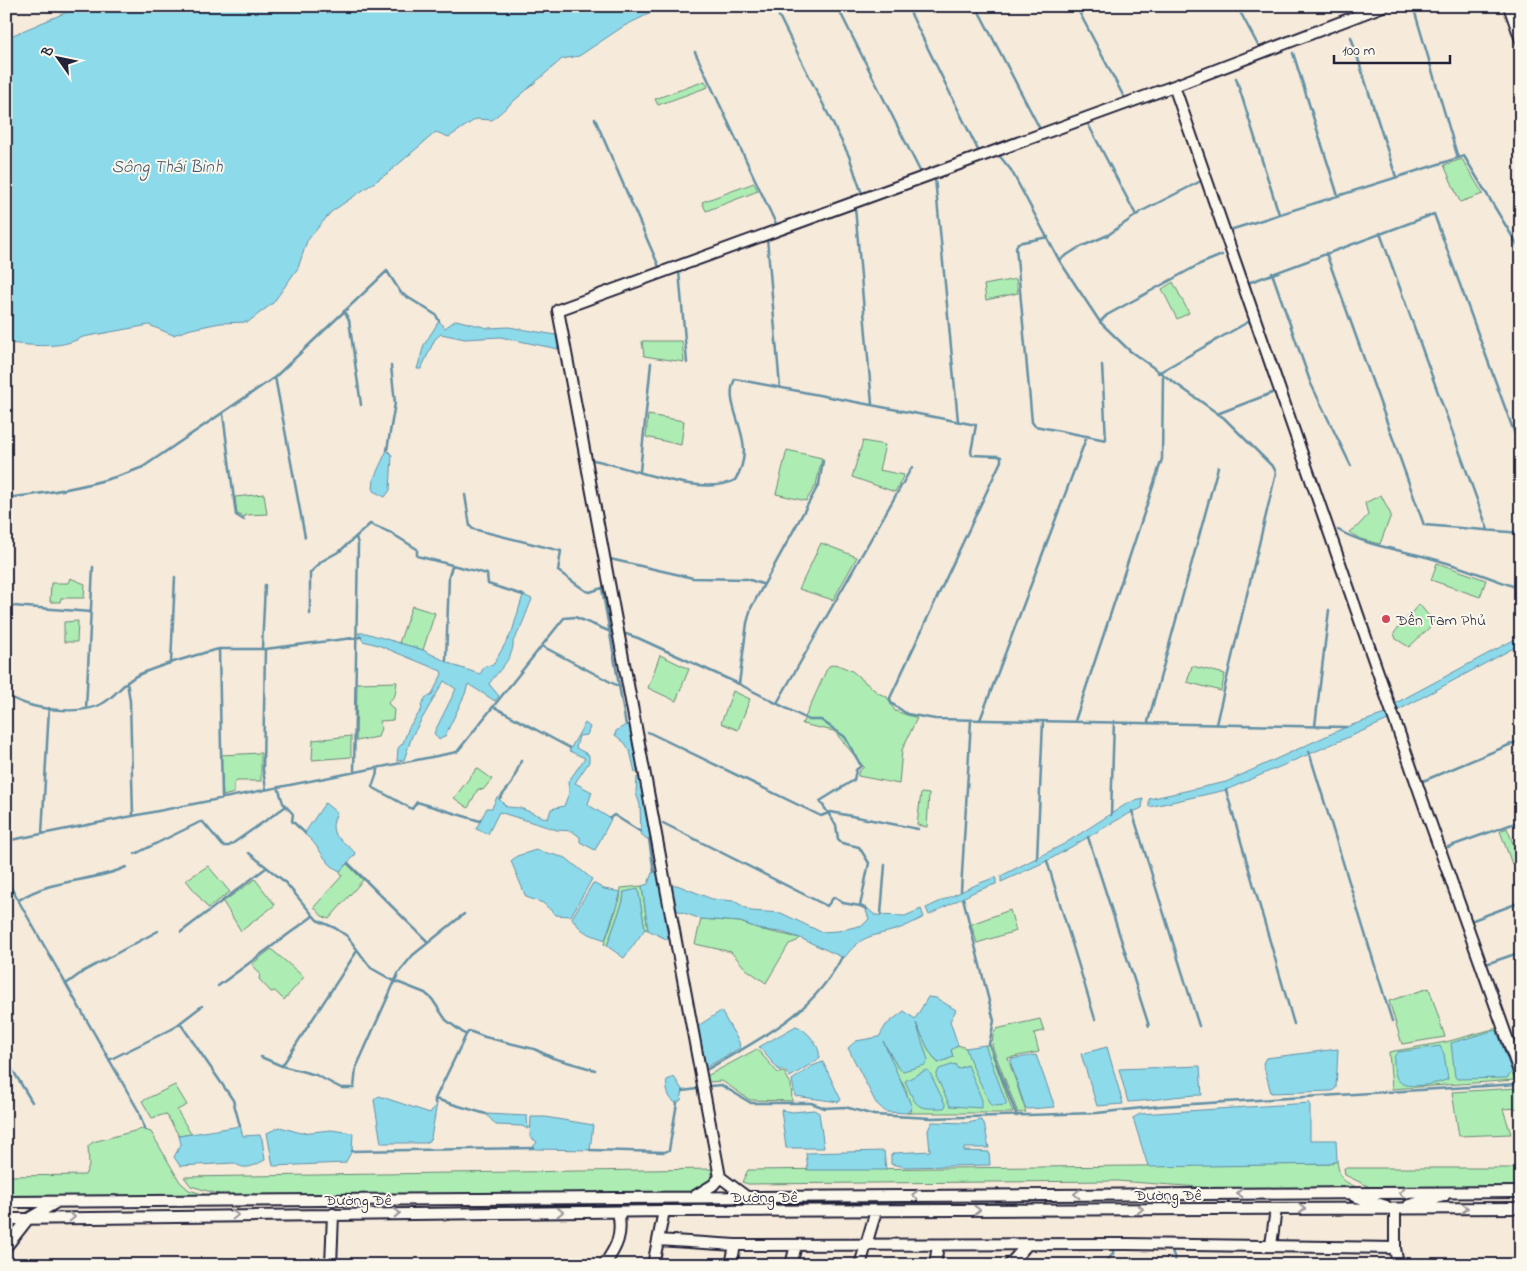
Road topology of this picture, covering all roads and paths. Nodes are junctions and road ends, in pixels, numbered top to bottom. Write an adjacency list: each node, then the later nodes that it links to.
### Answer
1 (1383, 6): 4 (street)
2 (1509, 6): 3 (street)
3 (1521, 40)
4 (1174, 86): 5 (street); 6 (street)
5 (1521, 1077)
6 (720, 1177): 11 (street); 12 (street)
7 (1457, 1192): 8 (street, Đường Đê); 9 (street, Đường Đê, one-way to 9); 19 (street)
8 (1521, 1192)
9 (1346, 1193): 10 (street, Đường Đê, one-way to 10); 19 (street)
10 (810, 1196): 12 (street, Đường Đê); 21 (street)
11 (692, 1197): 12 (street, Đường Đê); 14 (street, Đường Đê)
12 (748, 1198)
13 (315, 1199): 14 (street, Đường Đê); 16 (street, Đường Đê); 23 (street)
14 (372, 1199): 23 (street)
15 (8, 1202): 16 (street, Đường Đê); 25 (street)
16 (59, 1202): 25 (street)
17 (1521, 1208): 19 (street, Đường Đê, one-way to 17)
18 (1276, 1209): 19 (street, Đường Đê, one-way to 19); 21 (street, Đường Đê, one-way to 18); 32 (street)
19 (1395, 1209): 34 (street)
20 (664, 1211): 21 (street, Đường Đê); 22 (street, Đường Đê); 26 (street)
21 (876, 1211): 31 (street)
22 (618, 1212): 23 (street, Đường Đê, one-way to 22); 36 (street)
23 (335, 1214): 25 (street, Đường Đê, one-way to 23); 35 (street)
24 (6, 1218): 25 (street, Đường Đê)
25 (28, 1219): 33 (street)
26 (658, 1240): 27 (street); 37 (street)
27 (735, 1245): 28 (street); 38 (street)
28 (796, 1245): 31 (street); 39 (street)
29 (938, 1245): 30 (street); 31 (street); 41 (street)
30 (1027, 1245): 32 (street); 42 (street)
31 (865, 1246): 40 (street)
32 (1270, 1246): 34 (street)
33 (6, 1247)
34 (1395, 1248): 43 (street)
35 (331, 1265)
36 (604, 1265)
37 (653, 1265)
38 (731, 1265)
39 (791, 1265)
40 (860, 1265)
41 (935, 1265)
42 (1009, 1265)
43 (1398, 1265)

